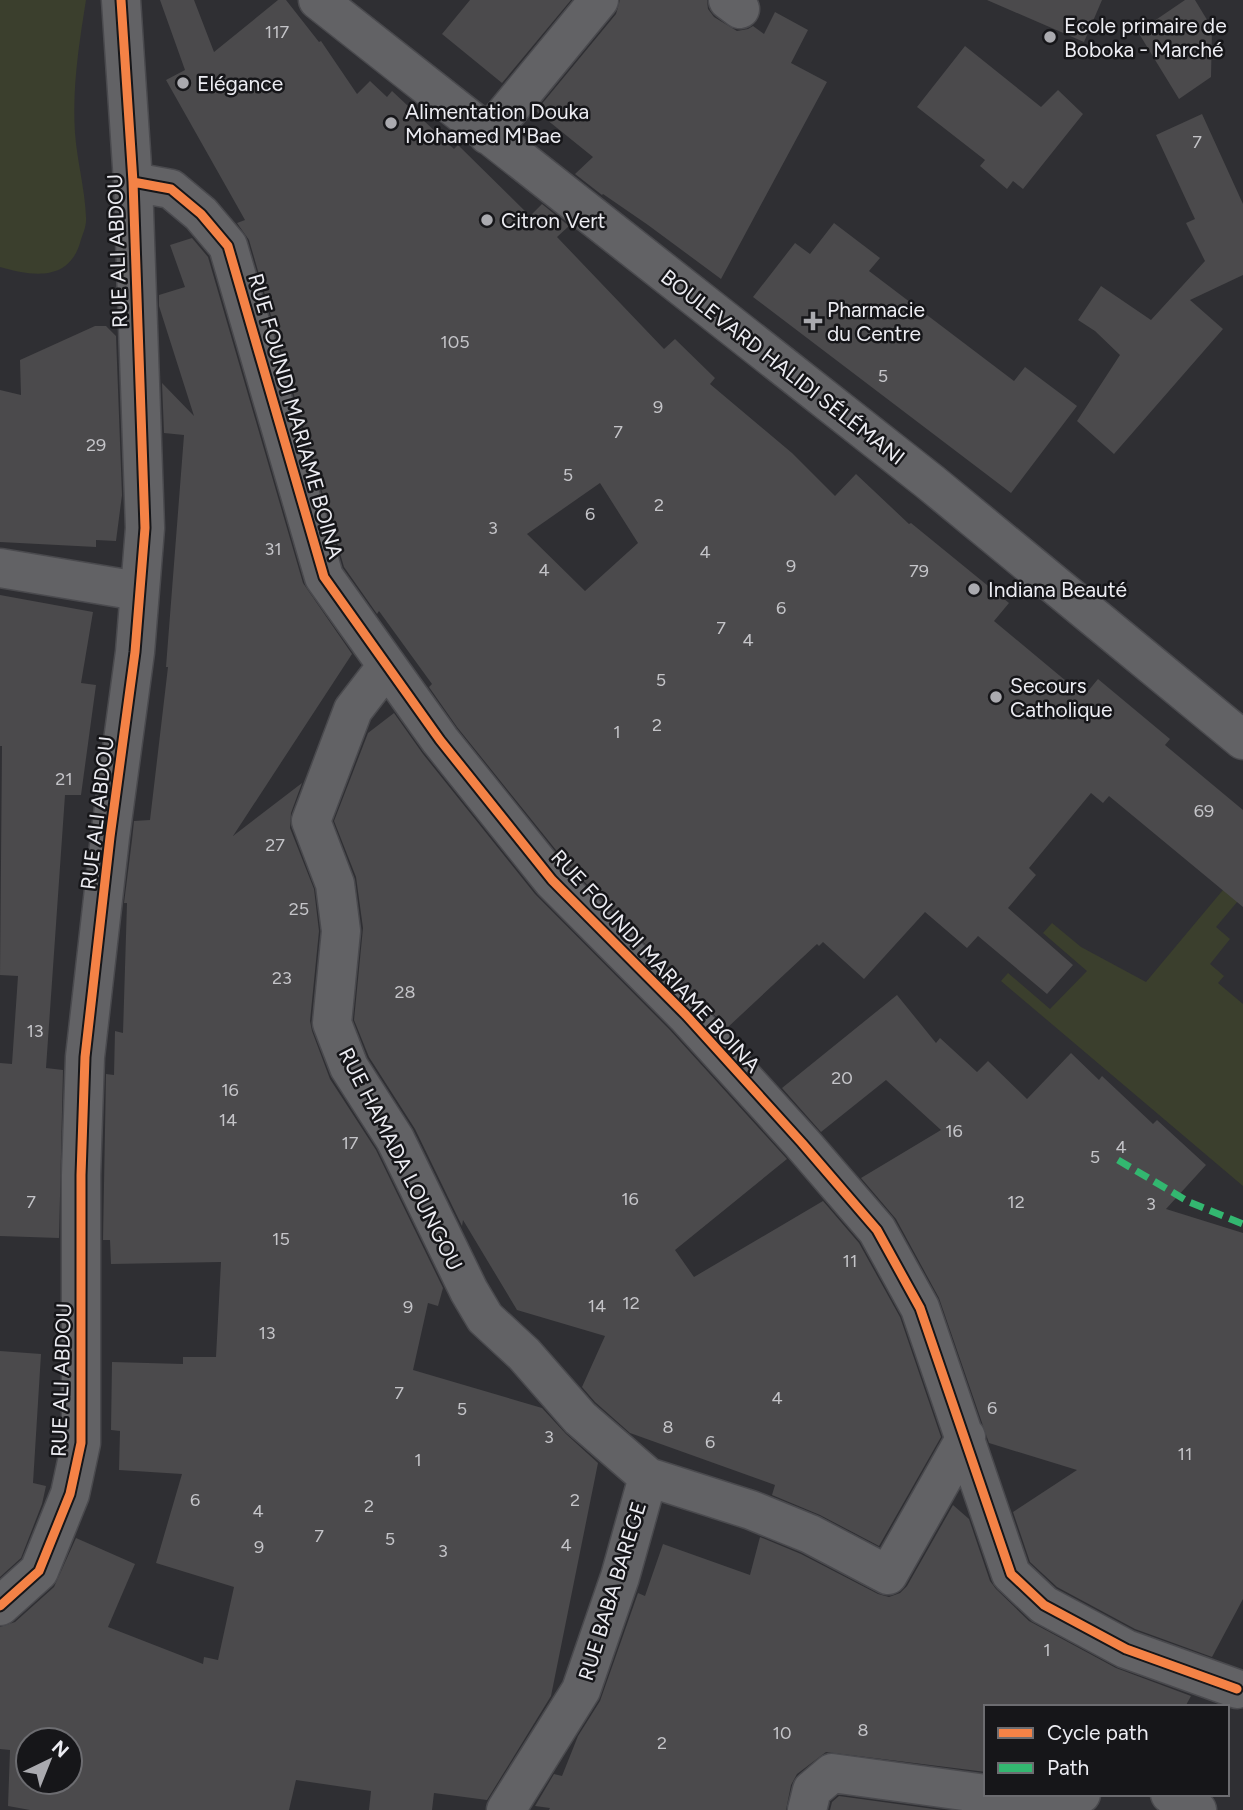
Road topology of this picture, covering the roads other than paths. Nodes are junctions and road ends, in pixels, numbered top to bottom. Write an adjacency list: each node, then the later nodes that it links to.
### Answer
1 (121, 0): 5 (street, RUE ALI ABDOU)
2 (318, 0): 4 (street, BOULEVARD HALIDI SÉLÉMANI)
3 (599, 0): 4 (street)
4 (488, 135): 9 (street, BOULEVARD HALIDI SÉLÉMANI)
5 (133, 182): 7 (street, RUE ALI ABDOU); 8 (street, RUE FOUNDI MARIAME BOINA)
6 (0, 568): 7 (street)
7 (138, 591): 12 (street, RUE ALI ABDOU)
8 (386, 667): 10 (street, RUE FOUNDI MARIAME BOINA); 11 (street, RUE HAMADA LOUNGOU)
9 (1243, 740)
10 (966, 1437): 11 (street, RUE HAMADA LOUNGOU); 13 (street, RUE FOUNDI MARIAME BOINA)
11 (648, 1477): 17 (street, RUE BABA BAREGE)
12 (0, 1606)
13 (1236, 1691)
14 (984, 1793): 18 (street)
15 (1002, 1796): 16 (street)
16 (1058, 1796)
17 (506, 1810)
18 (807, 1810)

